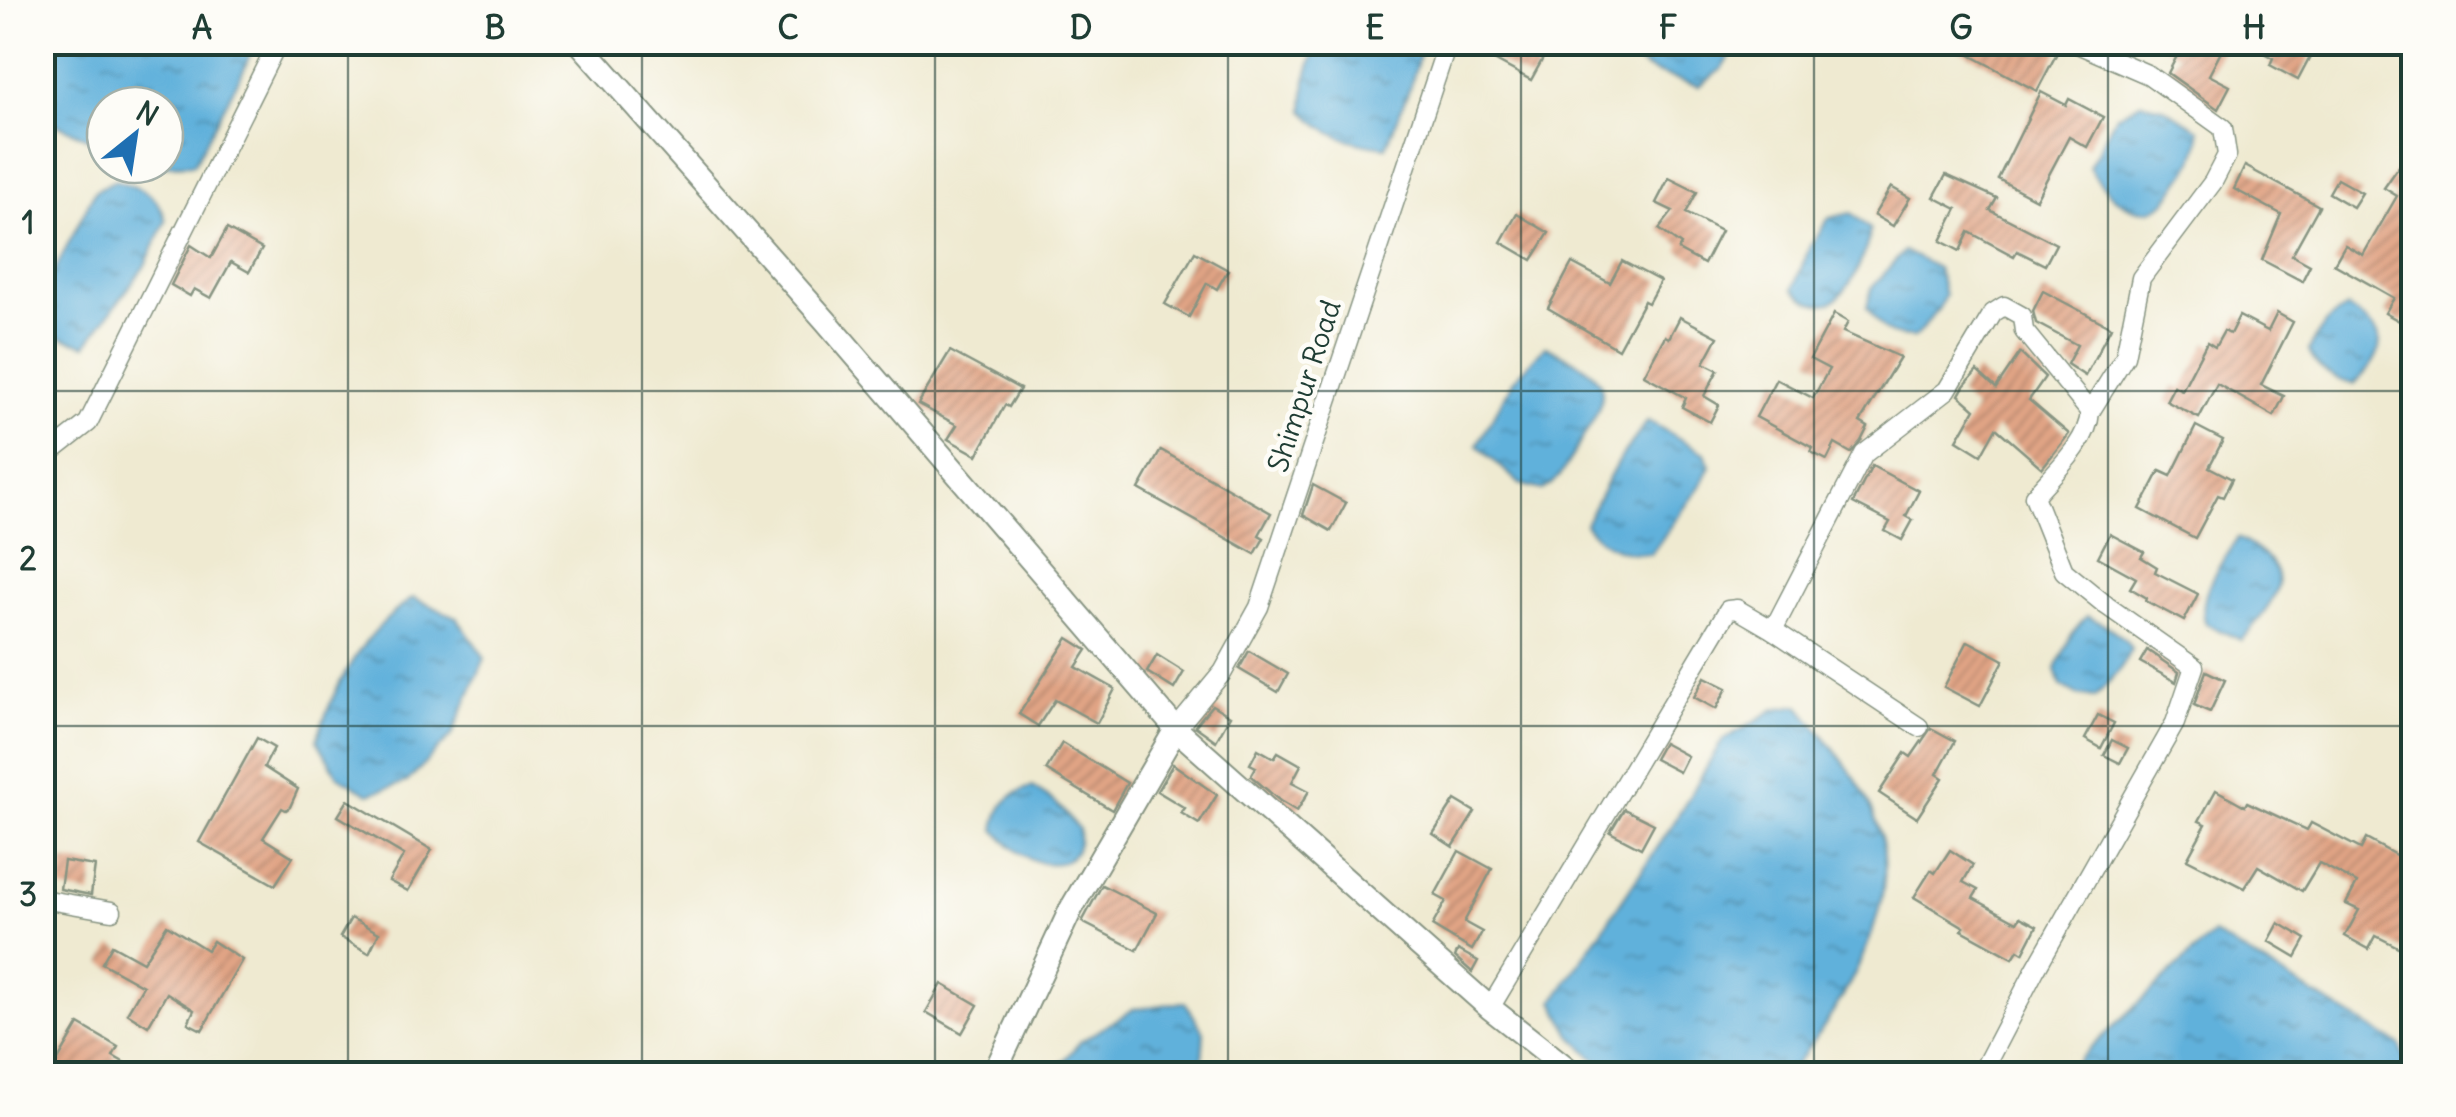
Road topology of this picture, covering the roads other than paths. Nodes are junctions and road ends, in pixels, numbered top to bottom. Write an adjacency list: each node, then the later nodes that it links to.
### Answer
1 (278, 42): 6 (street)
2 (579, 42): 9 (street)
3 (1448, 42): 9 (street, Shimpur Road)
4 (2074, 42): 5 (street)
5 (2090, 412): 7 (street); 15 (street)
6 (42, 458)
7 (1773, 630): 8 (street); 12 (street)
8 (1918, 727)
9 (1176, 730): 12 (street); 13 (street)
10 (42, 899): 11 (street)
11 (112, 911)
12 (1490, 1008): 14 (street)
13 (994, 1074)
14 (1574, 1074)
15 (1982, 1074)

